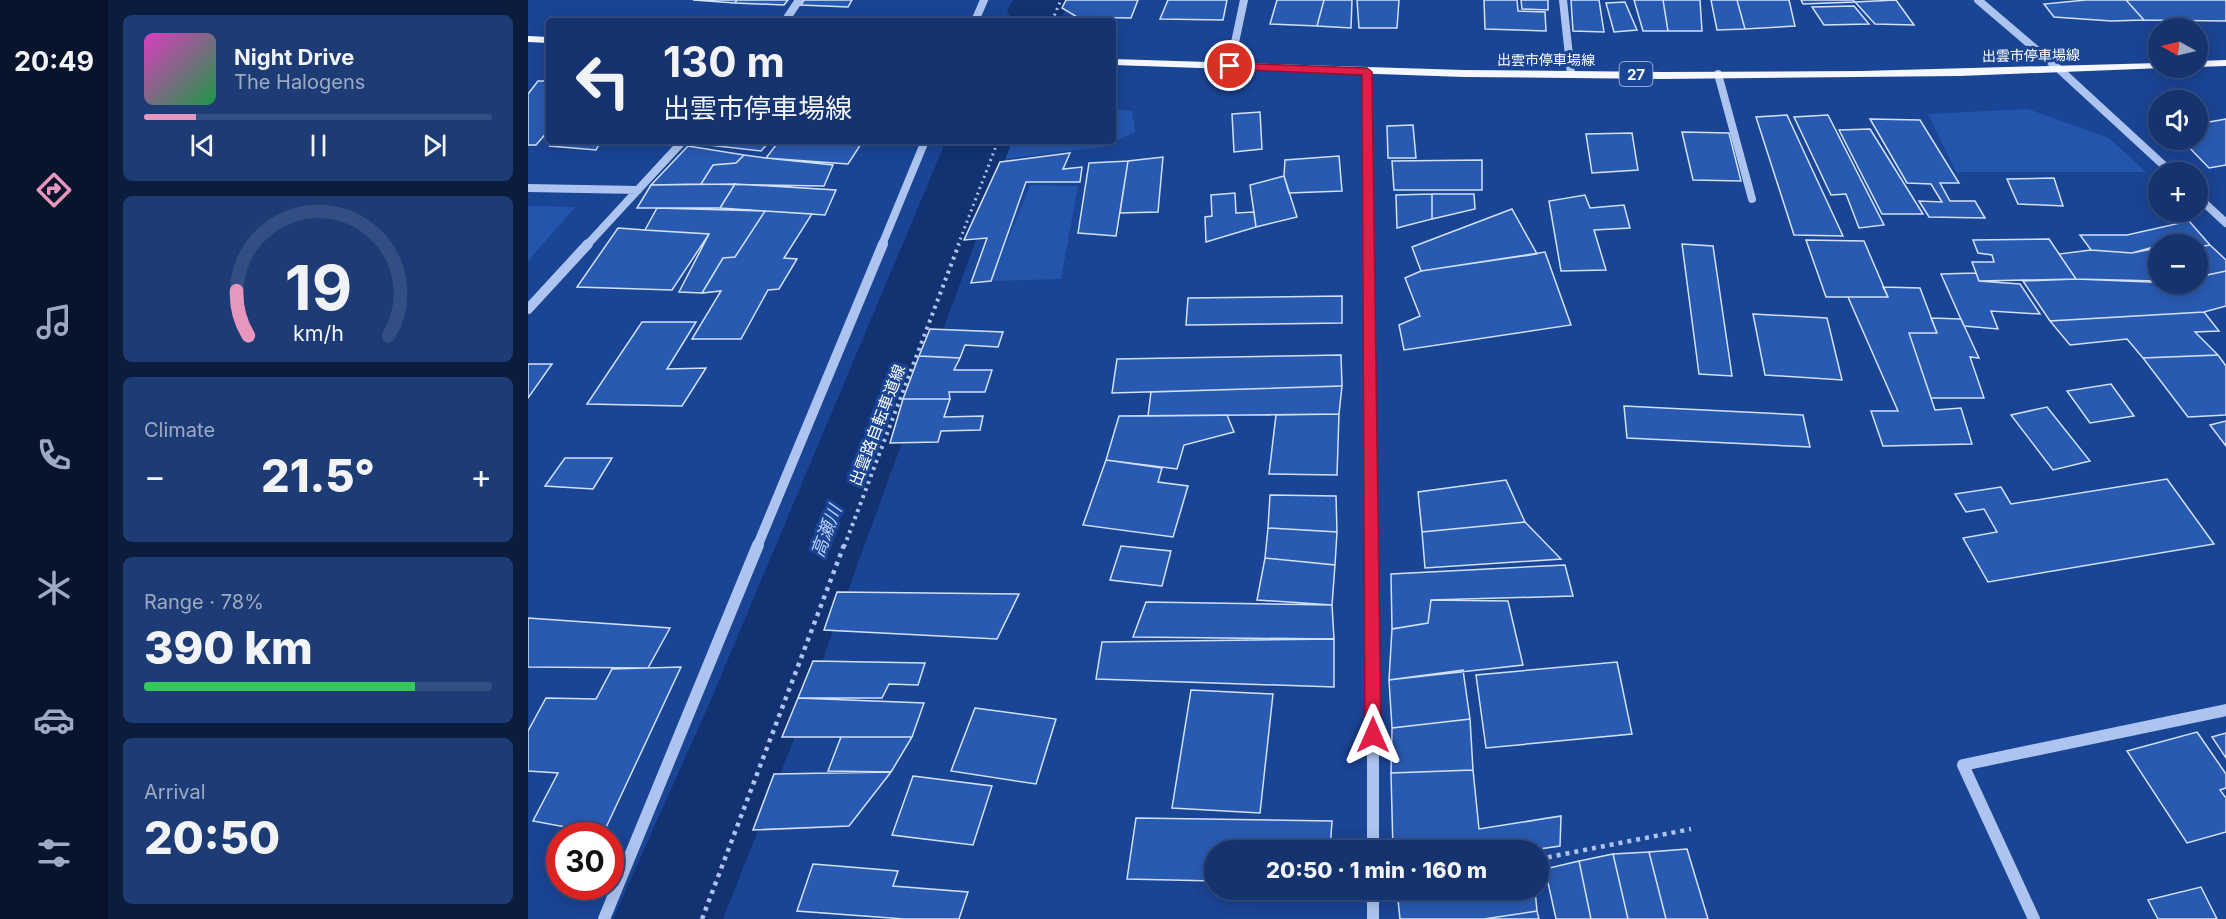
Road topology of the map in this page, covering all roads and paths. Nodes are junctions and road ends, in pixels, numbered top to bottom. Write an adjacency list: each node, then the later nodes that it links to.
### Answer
1 (799, 0): 7 (street)
2 (984, 0): 8 (street)
3 (1061, 0): 9 (path)
4 (1244, 0): 15 (street)
5 (1563, 0): 19 (street)
6 (1978, 0): 17 (street)
7 (787, 18)
8 (976, 18)
9 (1053, 18)
10 (528, 39): 11 (main road)
11 (546, 40)
12 (1116, 62): 15 (main road, 出雲市停車場線 / 27)
13 (2226, 63): 14 (main road)
14 (2208, 64)
15 (1230, 66): 18 (main road, 出雲市停車場線 / 27)
16 (2148, 66): 17 (main road, 出雲市停車場線 / 27)
17 (2059, 69): 20 (main road, 出雲市停車場線 / 27); 24 (street)
18 (1367, 72): 19 (main road, 出雲市停車場線 / 27); 33 (street)
19 (1571, 74): 20 (main road, 出雲市停車場線 / 27)
20 (1718, 74): 27 (street)
21 (680, 144): 26 (street)
22 (925, 144): 36 (street)
23 (997, 144): 37 (path, 出雲路自転車道線)
24 (2160, 162)
25 (528, 188): 26 (street)
26 (638, 190): 30 (street)
27 (1752, 199)
28 (2208, 206): 29 (street)
29 (2226, 223)
30 (528, 309)
31 (2226, 710): 39 (street)
32 (1691, 829): 34 (path)
33 (1373, 840)
34 (1549, 857)
35 (1373, 900): 38 (street)
36 (604, 919)
37 (702, 919)
38 (1373, 919)
39 (2034, 919)

